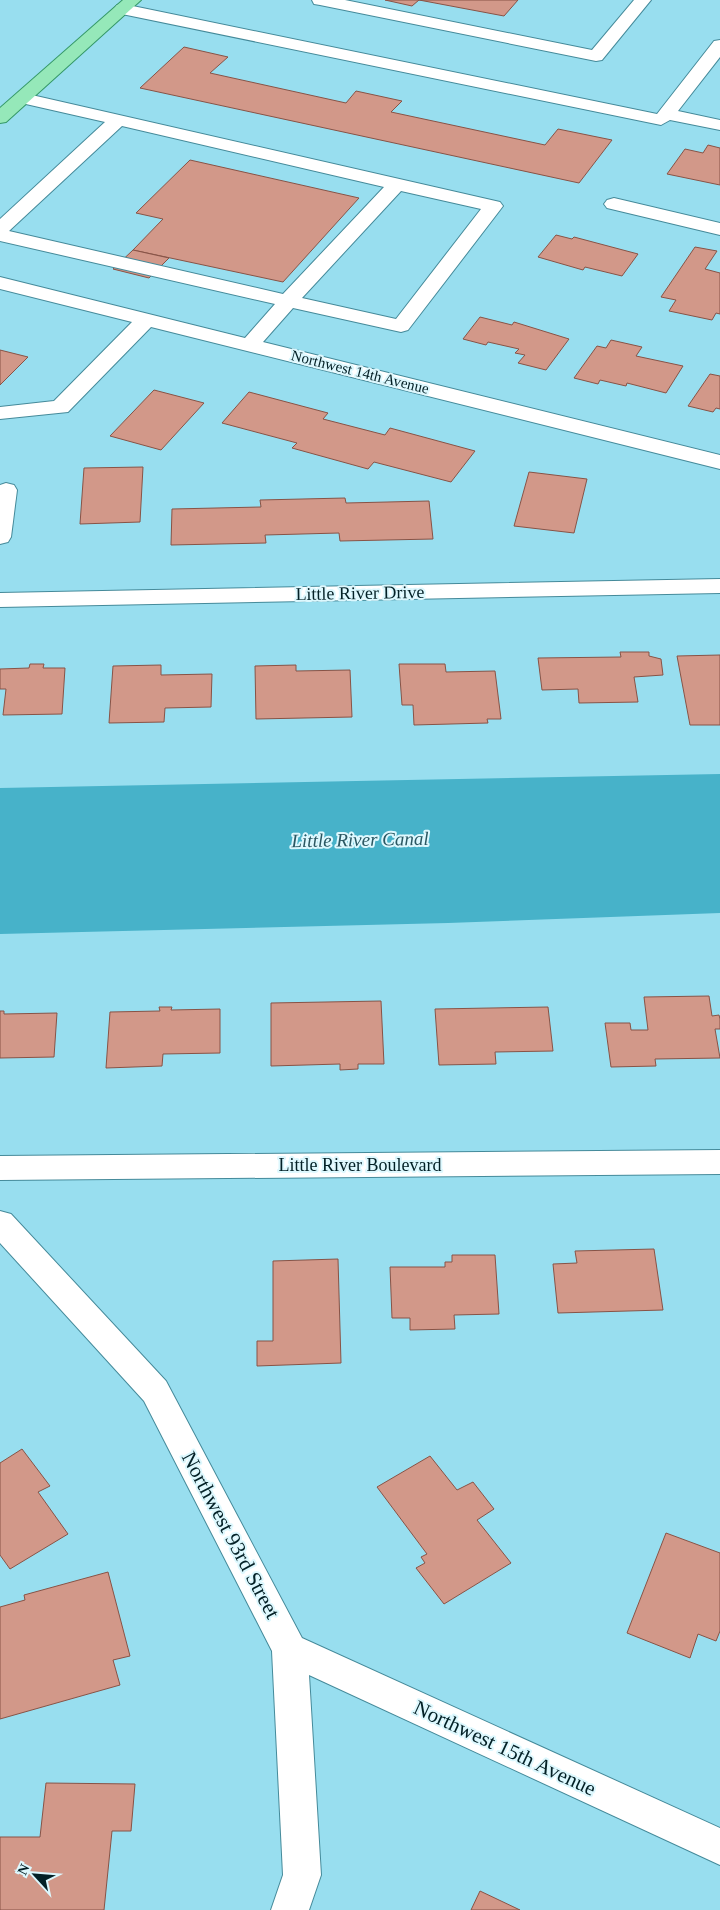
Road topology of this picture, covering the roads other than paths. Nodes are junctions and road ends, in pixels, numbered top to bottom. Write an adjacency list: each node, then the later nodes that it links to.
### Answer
1 (320, 0): 2 (street)
2 (643, 0)
3 (128, 5): 5 (main road); 6 (street)
4 (720, 45): 6 (street)
5 (23, 98): 7 (main road); 8 (street)
6 (666, 114): 9 (street)
7 (0, 118)
8 (118, 120): 10 (street); 13 (street)
9 (720, 125)
10 (397, 184): 16 (street); 16 (street)
11 (614, 204): 12 (street)
12 (720, 228)
13 (0, 229)
14 (0, 235): 16 (street)
15 (0, 283): 17 (street, Northwest 14th Avenue)
16 (288, 301): 18 (street)
17 (147, 319): 18 (street, Northwest 14th Avenue); 19 (street)
18 (250, 345): 20 (street, Northwest 14th Avenue)
19 (0, 413)
20 (720, 462)
21 (6, 490): 22 (street)
22 (0, 537)
23 (720, 586): 24 (street, Little River Drive)
24 (0, 600)
25 (720, 1162): 26 (street, Little River Boulevard)
26 (0, 1168)
27 (0, 1223): 28 (street, Northwest 93rd Street)
28 (290, 1649): 29 (street, Northwest 15th Avenue); 30 (street, Northwest 93rd Street)
29 (720, 1847)
30 (290, 1910)

